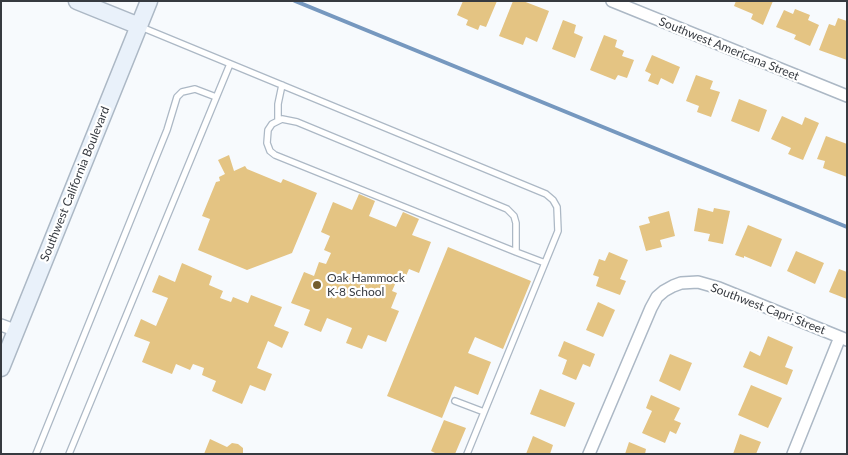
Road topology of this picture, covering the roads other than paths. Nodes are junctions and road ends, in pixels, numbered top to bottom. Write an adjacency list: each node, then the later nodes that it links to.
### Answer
1 (77, 1): 4 (street)
2 (149, 1): 4 (street, Southwest California Boulevard)
3 (612, 1): 7 (street, Southwest Americana Street)
4 (139, 26): 5 (lane); 12 (street, Southwest California Boulevard)
5 (230, 64): 6 (lane); 8 (lane)
6 (282, 86): 9 (lane); 11 (lane)
7 (847, 96)
8 (216, 97): 17 (lane); 18 (lane)
9 (278, 120): 10 (lane); 10 (lane)
10 (516, 252): 11 (lane)
11 (545, 263): 16 (lane)
12 (9, 328): 14 (street, Southwest California Boulevard)
13 (844, 339): 20 (street, Southwest Capri Street); 21 (street)
14 (1, 368)
15 (455, 401): 16 (lane)
16 (484, 412): 19 (lane)
17 (36, 454)
18 (69, 454)
19 (467, 454)
20 (589, 454)
21 (792, 454)

